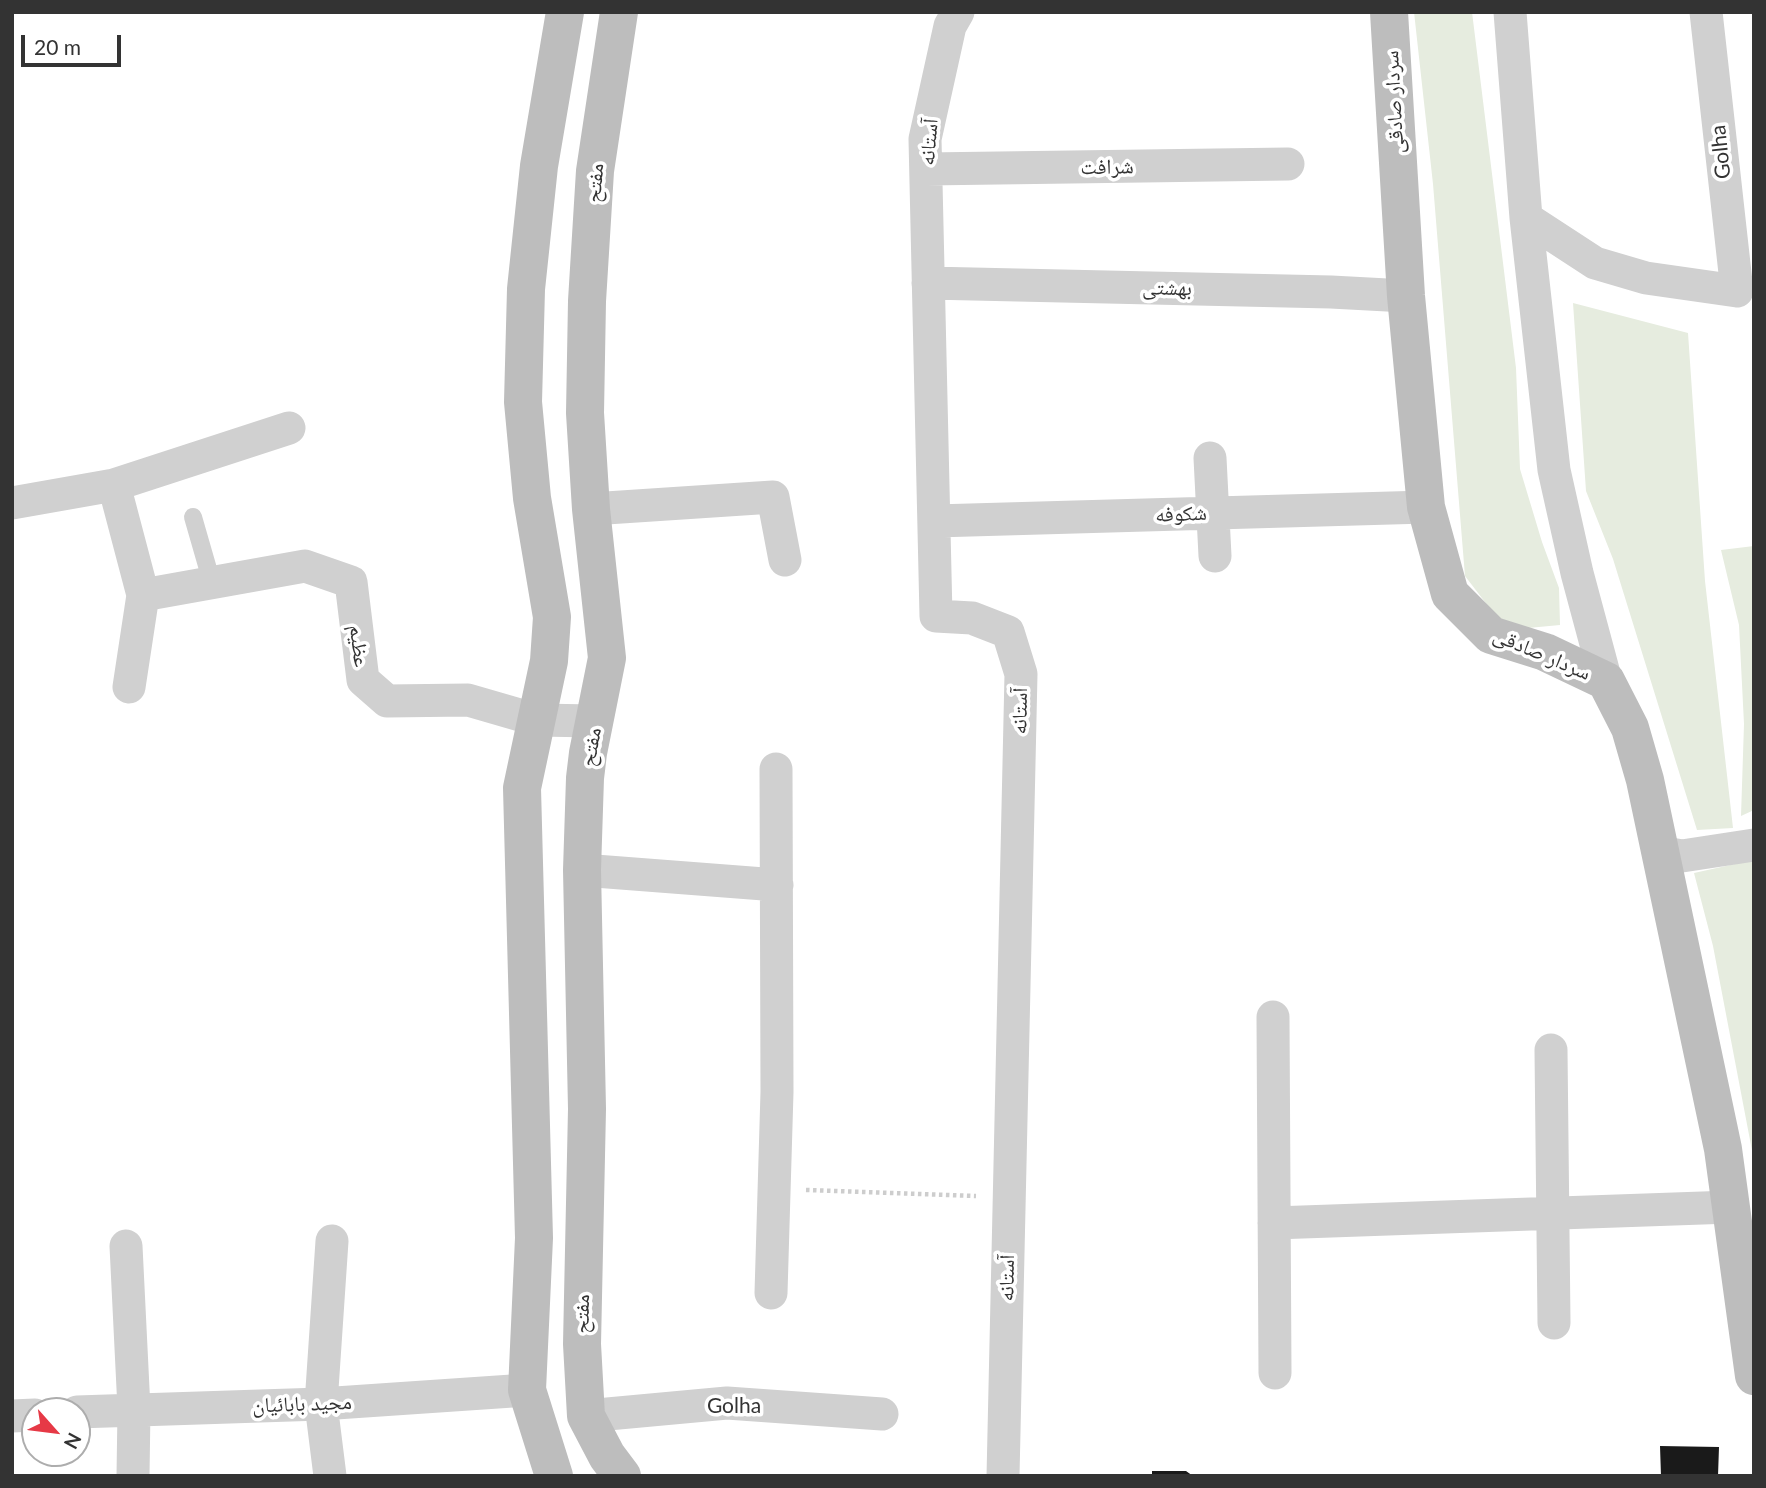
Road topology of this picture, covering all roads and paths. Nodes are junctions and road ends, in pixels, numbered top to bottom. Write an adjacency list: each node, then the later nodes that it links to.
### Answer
1 (565, 12): 27 (street)
2 (619, 12): 17 (street, مفتح)
3 (958, 12): 8 (street, آستانه)
4 (1389, 12): 11 (street, سردار صادقی)
5 (1510, 12): 9 (street)
6 (1706, 12): 9 (street, Golha)
7 (1288, 164): 8 (street, شرافت)
8 (926, 169): 10 (street, آستانه)
9 (1526, 218): 25 (street)
10 (928, 282): 11 (street, بهشتی); 20 (street, آستانه)
11 (1406, 296): 16 (street, سردار صادقی)
12 (289, 428): 14 (street)
13 (1210, 458): 18 (street)
14 (114, 485): 15 (street); 24 (street)
15 (12, 503)
16 (1426, 507): 18 (street, شکوفه); 25 (street, سردار صادقی)
17 (591, 509): 22 (street); 28 (street, مفتح)
18 (1213, 513): 20 (street, شکوفه); 21 (street)
19 (193, 517): 23 (lane)
20 (935, 521): 37 (street, آستانه)
21 (1216, 556)
22 (785, 560)
23 (212, 583): 24 (street, عظیم); 27 (street, عظیم)
24 (142, 595): 26 (street)
25 (1606, 681): 31 (street, سردار صادقی)
26 (129, 687)
27 (537, 720): 28 (street, عظیم); 47 (street)
28 (596, 721): 32 (street, مفتح)
29 (776, 769): 33 (street)
30 (1754, 845): 31 (street)
31 (1660, 852): 38 (street, سردار صادقی)
32 (582, 870): 33 (street); 52 (street, مفتح)
33 (777, 885): 36 (street)
34 (1273, 1017): 40 (street)
35 (1551, 1050): 39 (street)
36 (774, 1189): 37 (path); 43 (street)
37 (1009, 1197): 57 (street, آستانه)
38 (1731, 1207): 39 (street); 46 (street, سردار صادقی)
39 (1553, 1213): 40 (street); 44 (street)
40 (1274, 1223): 45 (street)
41 (332, 1241): 48 (street)
42 (126, 1246): 49 (street)
43 (771, 1293)
44 (1555, 1323)
45 (1275, 1373)
46 (1754, 1376)
47 (527, 1390): 48 (street, مجید بابائیان); 55 (street)
48 (321, 1404): 49 (street, مجید بابائیان); 54 (street)
49 (134, 1409): 50 (street, مجید بابائیان); 53 (street)
50 (91, 1411)
51 (882, 1415): 52 (street, Golha)
52 (586, 1416): 56 (street, مفتح)
53 (133, 1476)
54 (330, 1476)
55 (554, 1476)
56 (622, 1476)
57 (1003, 1476)

